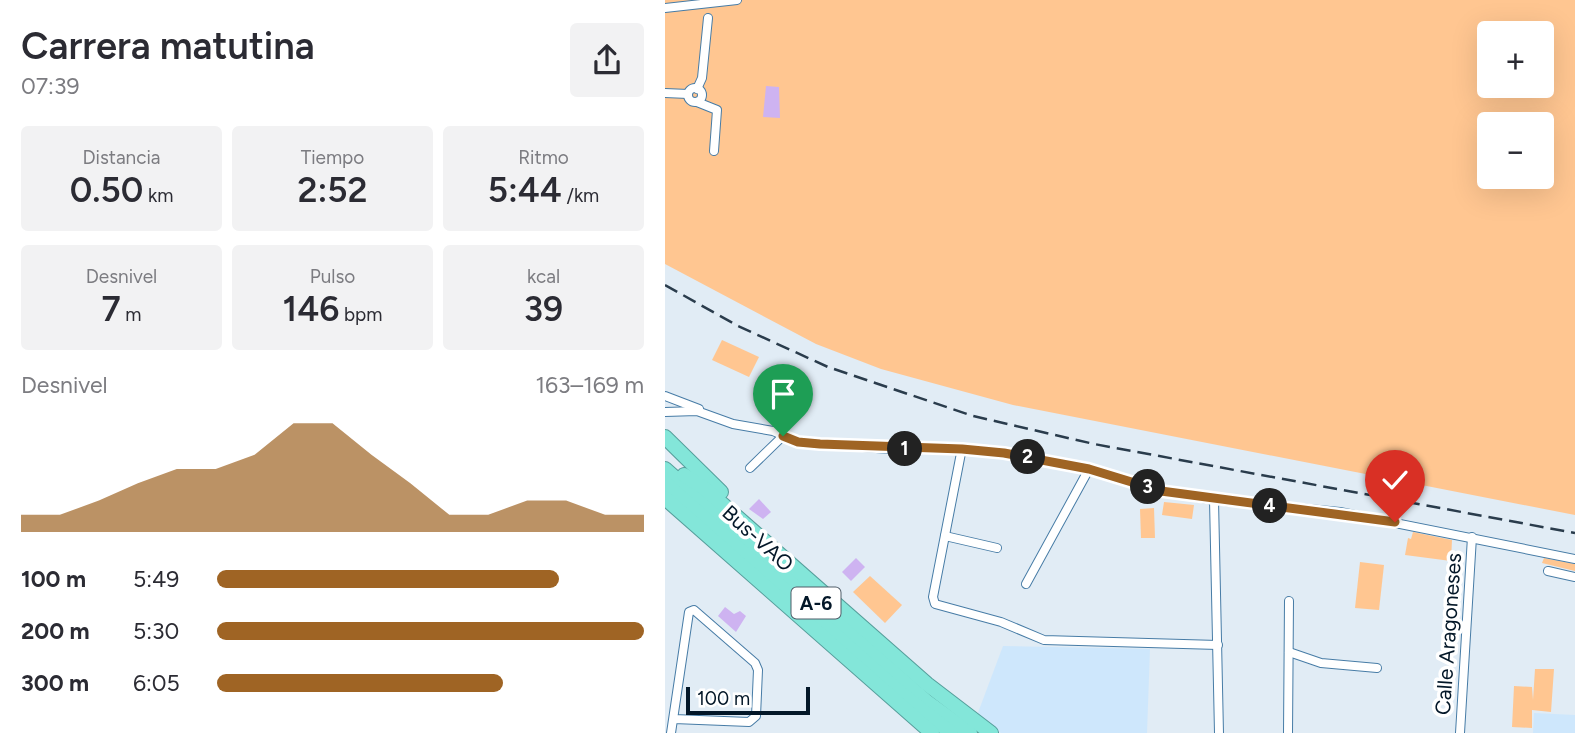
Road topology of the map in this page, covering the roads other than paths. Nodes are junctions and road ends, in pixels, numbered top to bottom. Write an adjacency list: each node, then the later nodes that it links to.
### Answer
1 (737, 0): 2 (street)
2 (665, 8)
3 (708, 18): 4 (street)
4 (697, 89): 6 (street); 7 (street)
5 (665, 93): 6 (street)
6 (688, 94): 7 (street)
7 (697, 102): 8 (street)
8 (714, 151)
9 (665, 396): 12 (street)
10 (665, 402): 11 (street)
11 (665, 411): 12 (street)
12 (707, 414): 13 (street)
13 (783, 436): 15 (street); 16 (street)
14 (665, 437): 26 (highway)
15 (962, 449): 17 (street); 24 (street)
16 (750, 468)
17 (1089, 469): 22 (street); 31 (street)
18 (665, 470): 41 (highway, A-6)
19 (684, 475): 26 (highway)
20 (665, 483): 40 (highway, Bus-VAO)
21 (665, 498): 39 (highway, A-6)
22 (1214, 500): 25 (street); 33 (street)
23 (665, 511): 38 (highway)
24 (945, 536): 27 (street); 33 (street)
25 (1472, 537): 28 (street); 45 (street, Calle Aragoneses)
26 (767, 542): 42 (highway)
27 (997, 548)
28 (1575, 559)
29 (1548, 571): 30 (street)
30 (1575, 577)
31 (1026, 584)
32 (1289, 601): 34 (street)
33 (1218, 645): 43 (street)
34 (1289, 652): 35 (street); 44 (street)
35 (1377, 668)
36 (674, 719): 36 (street); 37 (street)
37 (671, 733)
38 (918, 733)
39 (932, 733)
40 (951, 733)
41 (970, 733)
42 (991, 733)
43 (1219, 733)
44 (1288, 733)
45 (1460, 733)

